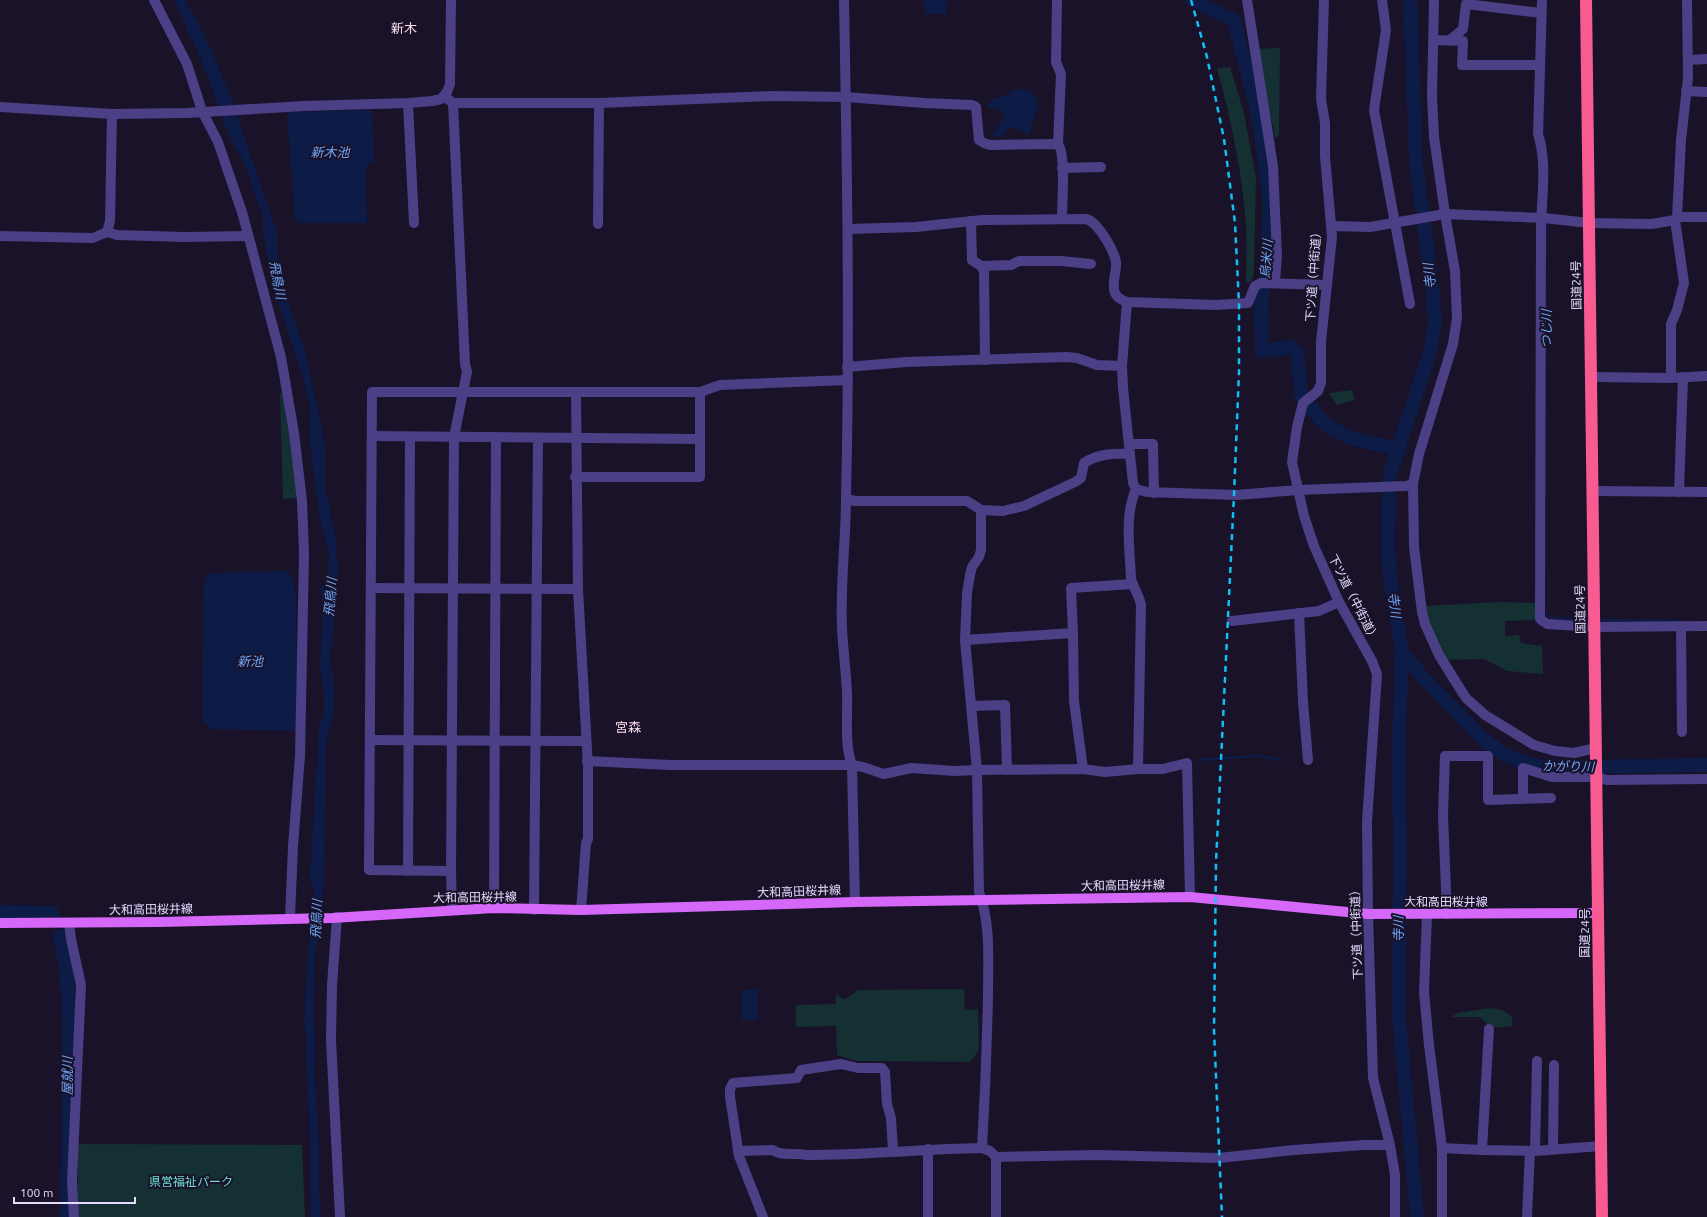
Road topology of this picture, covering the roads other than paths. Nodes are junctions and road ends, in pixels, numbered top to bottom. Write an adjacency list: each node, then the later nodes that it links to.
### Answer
1 (154, 0): 26 (street)
2 (452, 0): 20 (street)
3 (844, 0): 21 (street)
4 (1057, 0): 28 (street)
5 (1248, 0): 48 (street)
6 (1324, 0): 41 (street, 下ツ道（中街道）)
7 (1382, 0): 37 (street)
8 (1434, 0): 13 (street)
9 (1542, 0): 12 (street)
10 (1586, 0): 39 (highway, 国道24号)
11 (1687, 0): 16 (street)
12 (1541, 13): 14 (street); 17 (street)
13 (1434, 40): 14 (street); 31 (street)
14 (1450, 40): 17 (street)
15 (1707, 59): 16 (street)
16 (1688, 60): 18 (street)
17 (1540, 65): 34 (street)
18 (1686, 91): 19 (street); 35 (street)
19 (1707, 92)
20 (444, 96): 22 (street); 24 (street)
21 (846, 97): 23 (street); 28 (street); 42 (street)
22 (453, 102): 23 (street); 60 (street)
23 (599, 102): 40 (street)
24 (408, 103): 26 (street); 38 (street)
25 (0, 107): 27 (street)
26 (204, 111): 27 (street); 45 (street)
27 (112, 114): 43 (street)
28 (1058, 144): 30 (street)
29 (1101, 167): 30 (street)
30 (1062, 168): 33 (street)
31 (1443, 215): 34 (street); 37 (street); 72 (street)
32 (1707, 217): 35 (street)
33 (1062, 218): 36 (street); 50 (street)
34 (1544, 218): 39 (street); 93 (street)
35 (1676, 218): 39 (street); 58 (street)
36 (971, 221): 42 (street); 47 (street)
37 (1396, 222): 41 (street); 51 (street)
38 (414, 223)
39 (1589, 223): 56 (highway, 国道24号)
40 (598, 224)
41 (1330, 226): 49 (street, 下ツ道（中街道）)
42 (848, 229): 54 (street)
43 (107, 232): 44 (street); 45 (street)
44 (0, 236)
45 (248, 236): 130 (street)
46 (1091, 264): 47 (street)
47 (981, 266): 52 (street)
48 (1275, 282): 49 (street); 50 (street)
49 (1327, 285): 74 (street, 下ツ道（中街道）)
50 (1127, 302): 53 (street)
51 (1410, 304)
52 (985, 360): 53 (street); 54 (street)
53 (1122, 366): 70 (street)
54 (847, 367): 59 (street)
55 (1707, 376): 57 (street)
56 (1591, 377): 58 (street); 75 (highway, 国道24号)
57 (1683, 377): 58 (street); 76 (street)
58 (1671, 378)
59 (848, 380): 62 (street); 79 (street)
60 (464, 392): 61 (street); 63 (street); 65 (street)
61 (576, 392): 62 (street); 68 (street)
62 (700, 392): 69 (street)
63 (372, 436): 64 (street); 82 (street)
64 (410, 437): 65 (street); 83 (street)
65 (454, 437): 66 (street); 84 (street)
66 (496, 438): 67 (street); 85 (street)
67 (538, 438): 68 (street); 86 (street)
68 (575, 438): 69 (street); 71 (street)
69 (700, 439): 71 (street)
70 (1129, 449): 73 (street); 78 (street); 80 (street)
71 (575, 477): 87 (street)
72 (1409, 485): 74 (street); 104 (street)
73 (1136, 489): 78 (street); 81 (street)
74 (1298, 490): 78 (street); 88 (street, 下ツ道（中街道）)
75 (1592, 491): 76 (street); 93 (highway, 国道24号)
76 (1679, 492): 77 (street)
77 (1707, 492)
78 (1154, 493)
79 (846, 499): 80 (street); 107 (street)
80 (981, 510): 95 (street)
81 (1133, 584): 94 (street); 109 (street)
82 (371, 588): 83 (street); 98 (street)
83 (410, 588): 84 (street); 99 (street)
84 (453, 589): 85 (street); 100 (street)
85 (496, 589): 86 (street); 101 (street)
86 (536, 590): 87 (street); 102 (street)
87 (578, 590): 103 (street)
88 (1339, 602): 89 (street); 126 (street, 下ツ道（中街道）)
89 (1299, 613): 90 (street); 105 (street)
90 (1232, 621)
91 (1681, 626): 92 (street); 93 (street); 97 (street)
92 (1707, 626)
93 (1594, 627): 104 (highway, 国道24号)
94 (1073, 633): 95 (street); 108 (street)
95 (965, 640): 96 (street)
96 (972, 706): 110 (street); 111 (street)
97 (1682, 732)
98 (370, 740): 99 (street); 116 (street)
99 (408, 740): 100 (street); 116 (street)
100 (452, 740): 101 (street); 117 (street)
101 (494, 740): 102 (street); 121 (street)
102 (534, 741): 103 (street); 123 (street)
103 (586, 741): 106 (street)
104 (1596, 750): 112 (highway, 国道24号)
105 (1308, 760)
106 (587, 761): 107 (street); 124 (street)
107 (852, 765): 110 (street); 120 (street)
108 (1083, 769): 109 (street); 111 (street)
109 (1138, 769): 118 (street)
110 (977, 770): 111 (street); 119 (street)
111 (1007, 770)
112 (1596, 776): 113 (street); 115 (street); 125 (highway, 国道24号)
113 (1707, 779)
114 (1551, 798): 115 (street)
115 (1523, 799): 128 (street)
116 (408, 871): 117 (street)
117 (450, 871): 122 (street)
118 (1190, 897): 119 (main road, 大和高田桜井線); 126 (main road, 大和高田桜井線)
119 (982, 899): 120 (main road, 大和高田桜井線); 138 (street)
120 (856, 902): 124 (main road, 大和高田桜井線)
121 (494, 908): 122 (main road, 大和高田桜井線); 123 (main road, 大和高田桜井線)
122 (452, 909): 129 (main road, 大和高田桜井線)
123 (534, 910): 124 (main road, 大和高田桜井線)
124 (581, 910)
125 (1598, 913): 128 (main road, 大和高田桜井線); 137 (highway, 国道24号)
126 (1371, 914): 127 (main road, 大和高田桜井線); 136 (street, 下ツ道（中街道）)
127 (1424, 914): 128 (main road, 大和高田桜井線); 139 (street)
128 (1447, 914)
129 (334, 917): 130 (main road, 大和高田桜井線); 148 (street)
130 (292, 918): 132 (main road, 大和高田桜井線)
131 (0, 923): 132 (main road, 大和高田桜井線)
132 (69, 923): 147 (street)
133 (1489, 1029): 141 (street)
134 (1536, 1062): 145 (street)
135 (1554, 1065): 142 (street)
136 (1390, 1146): 146 (street); 152 (street, 下ツ道（中街道）)
137 (1601, 1146): 142 (street); 155 (highway, 国道24号)
138 (982, 1148): 140 (street); 146 (street)
139 (1442, 1148): 141 (street); 153 (street)
140 (928, 1149): 144 (street); 150 (street)
141 (1482, 1150): 145 (street)
142 (1553, 1150): 145 (street)
143 (738, 1151): 144 (street); 144 (street); 149 (street)
144 (893, 1151)
145 (1532, 1151): 154 (street)
146 (996, 1157): 151 (street)
147 (74, 1217)
148 (340, 1217)
149 (763, 1217)
150 (928, 1217)
151 (996, 1217)
152 (1395, 1217)
153 (1442, 1217)
154 (1528, 1217)
155 (1602, 1217)

